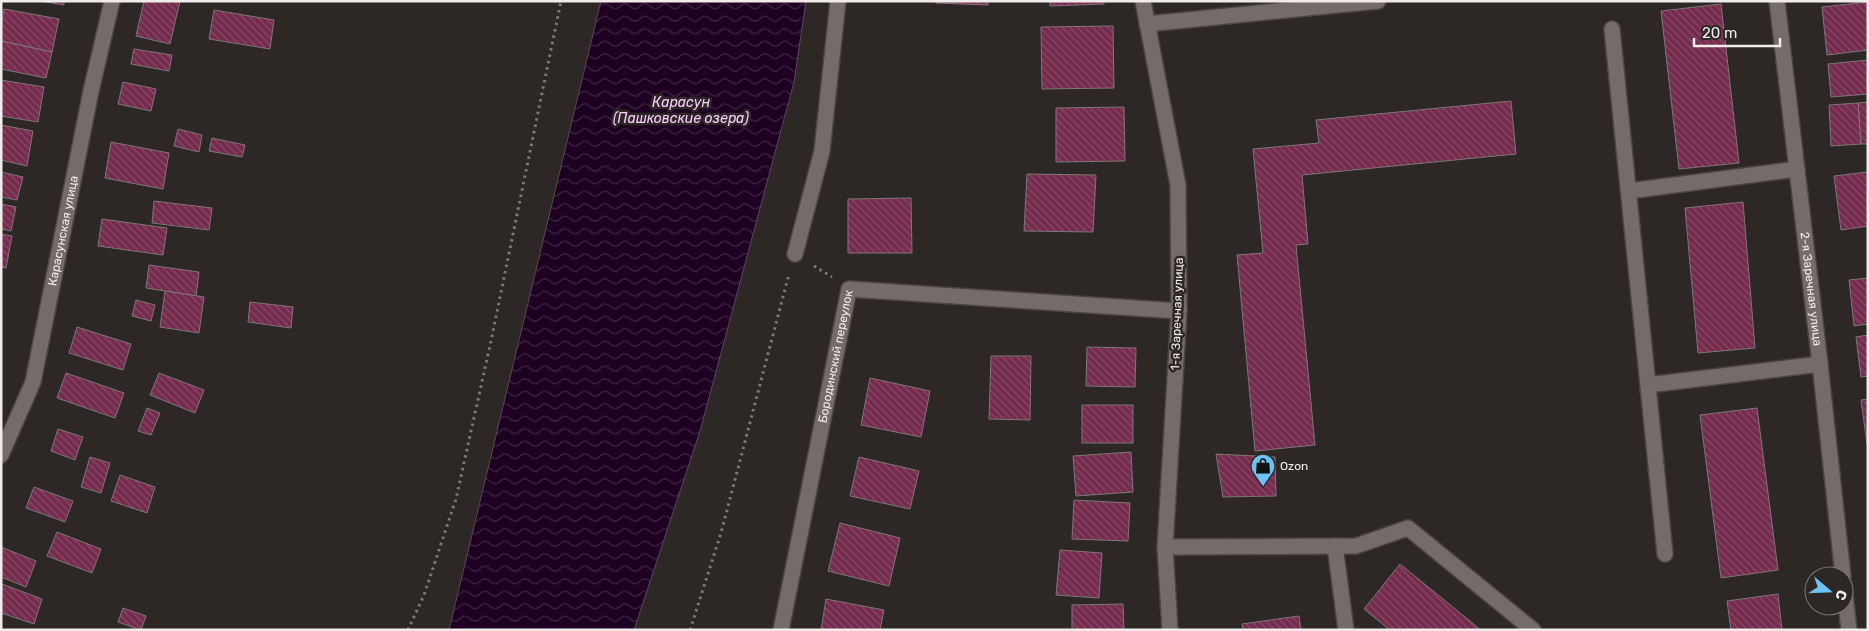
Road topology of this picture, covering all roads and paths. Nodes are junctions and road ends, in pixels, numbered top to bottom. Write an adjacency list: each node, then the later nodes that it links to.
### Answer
1 (112, 1): 16 (street, Карасунская улица)
2 (560, 1): 22 (path)
3 (838, 1): 11 (street)
4 (1143, 1): 7 (street, 1-я Заречная улица)
5 (1378, 1): 7 (street)
6 (1777, 1): 9 (street, 2-я Заречная улица)
7 (1147, 24): 13 (street, 1-я Заречная улица)
8 (1612, 29): 10 (street)
9 (1797, 169): 10 (street); 14 (street, 2-я Заречная улица)
10 (1629, 191): 15 (street)
11 (795, 254): 12 (path); 23 (path)
12 (850, 289): 13 (street, Бородинский переулок); 24 (street, Бородинский переулок)
13 (1179, 311): 17 (street, 1-я Заречная улица)
14 (1820, 364): 15 (street); 20 (street, 2-я Заречная улица)
15 (1648, 385): 19 (street)
16 (1, 455)
17 (1165, 546): 18 (street); 25 (street, 1-я Заречная улица)
18 (1335, 546): 26 (street); 27 (street)
19 (1666, 554)
20 (1842, 566)
21 (1847, 616): 28 (street)
22 (408, 630)
23 (690, 630)
24 (782, 630)
25 (1170, 630)
26 (1346, 630)
27 (1533, 630)
28 (1849, 630)

